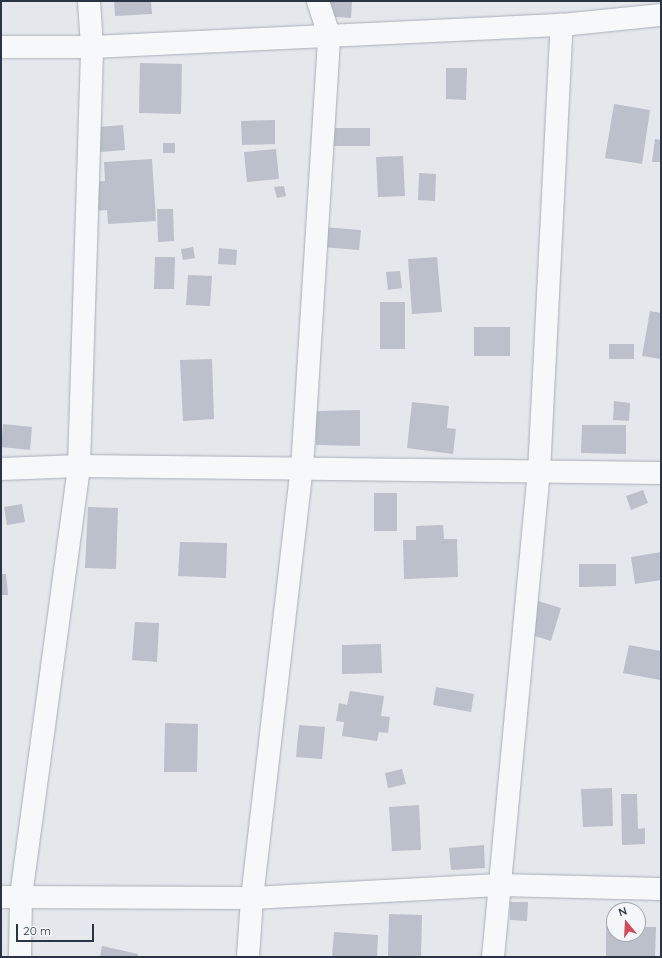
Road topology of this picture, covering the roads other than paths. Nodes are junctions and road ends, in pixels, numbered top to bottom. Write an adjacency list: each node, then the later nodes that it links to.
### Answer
1 (89, 1): 7 (street)
2 (318, 1): 5 (street)
3 (661, 15): 4 (street)
4 (562, 24): 5 (street); 11 (street)
5 (329, 35): 7 (street); 10 (street)
6 (1, 47): 7 (street)
7 (92, 47): 8 (street)
8 (79, 466): 9 (street); 10 (street); 15 (street)
9 (1, 469)
10 (302, 469): 11 (street); 16 (street)
11 (539, 472): 12 (street); 13 (street)
12 (661, 473)
13 (499, 886): 14 (street); 16 (street); 19 (street)
14 (661, 889)
15 (11, 896): 16 (street); 17 (street)
16 (252, 898): 18 (street)
17 (20, 957)
18 (248, 957)
19 (493, 957)

